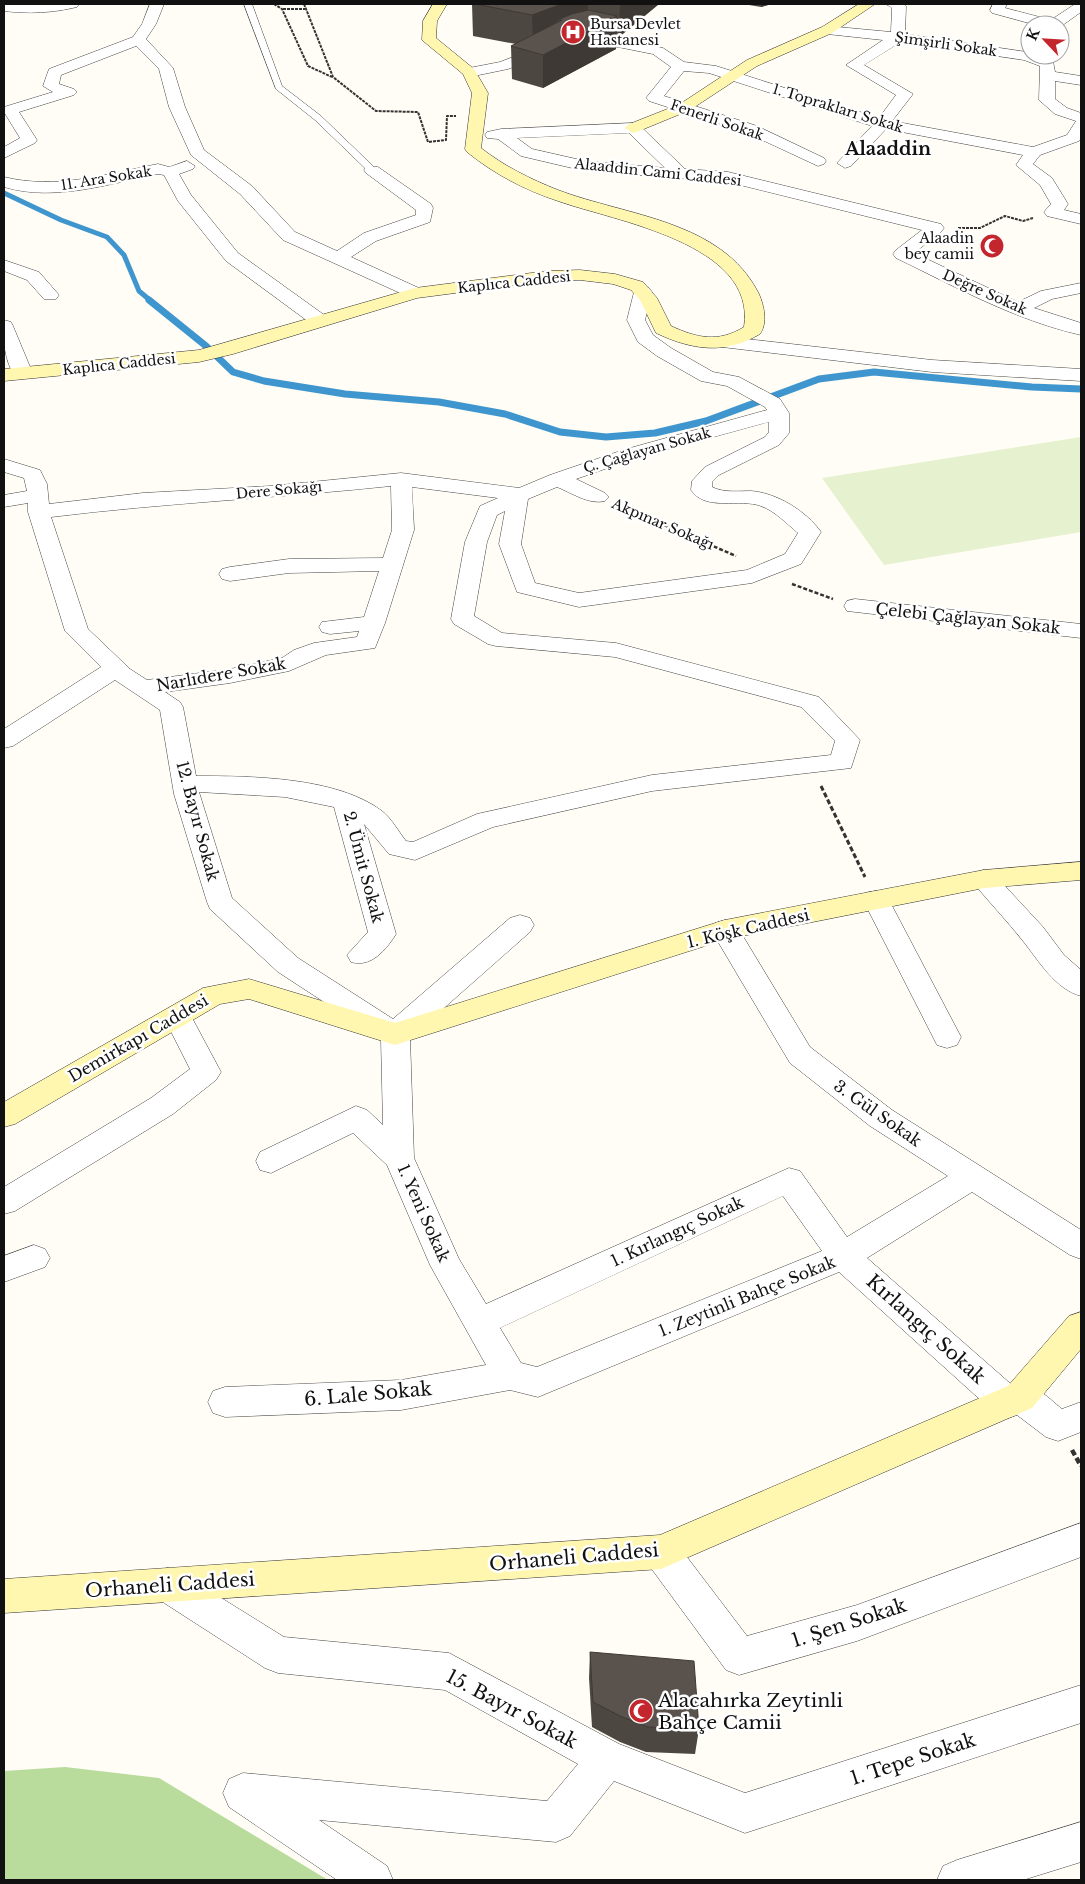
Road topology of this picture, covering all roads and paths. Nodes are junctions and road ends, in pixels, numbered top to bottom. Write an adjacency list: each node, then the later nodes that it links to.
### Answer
1 (72, 4): 11 (street)
2 (157, 4): 18 (street)
3 (248, 4): 39 (lane)
4 (274, 4): 12 (path)
5 (304, 4): 13 (path)
6 (440, 4): 22 (main road)
7 (868, 4): 16 (main road)
8 (893, 4): 17 (street)
9 (1000, 4): 15 (street)
10 (1081, 6): 14 (street)
11 (4, 7)
12 (282, 9): 13 (path); 25 (path)
13 (304, 10): 25 (path)
14 (1067, 15)
15 (1020, 16)
16 (827, 30): 17 (street, Şimşirli Sokak); 23 (main road)
17 (898, 37): 19 (street, Şimşirli Sokak); 30 (street)
18 (138, 40): 36 (street); 37 (street)
19 (1020, 53)
20 (1048, 65): 24 (street, Şimşirli Sokak)
21 (680, 66): 22 (street); 23 (street, 1. Toprakları Sokak); 27 (street, Fenerli Sokak)
22 (469, 72): 28 (main road)
23 (732, 75): 27 (main road); 30 (street, 1. Toprakları Sokak)
24 (1047, 75): 26 (street); 29 (street)
25 (333, 77): 28 (path)
26 (1081, 80)
27 (685, 107): 31 (main road); 38 (street, Fenerli Sokak)
28 (476, 115): 34 (main road)
29 (1081, 118)
30 (882, 124): 35 (street, 1. Toprakları Sokak); 38 (street, Fenerli Sokak)
31 (633, 128): 32 (street); 41 (street)
32 (501, 134): 34 (street); 41 (street, Alaaddin Cami Caddesi)
33 (1078, 135): 35 (street)
34 (474, 136): 61 (main road)
35 (1034, 152): 46 (street)
36 (4, 153)
37 (208, 160): 40 (street, 11. Ara Sokak); 49 (street)
38 (818, 161): 43 (street, Fenerli Sokak)
39 (372, 170): 49 (street)
40 (170, 172): 42 (street, 11. Ara Sokak); 58 (street)
41 (680, 174): 43 (street, Alaaddin Cami Caddesi)
42 (4, 182)
43 (760, 184): 45 (street, Alaaddin Cami Caddesi)
44 (878, 195): 45 (street)
45 (866, 209): 48 (street, Alaaddin Cami Caddesi)
46 (1054, 212): 47 (street); 48 (path)
47 (1081, 220)
48 (935, 228): 57 (street, Değre Sokak)
49 (337, 259): 55 (street)
50 (4, 265): 51 (street)
51 (33, 276): 52 (street); 56 (street)
52 (11, 284)
53 (1081, 288): 57 (street)
54 (643, 292): 55 (main road, Kaplıca Caddesi); 61 (main road); 64 (street)
55 (415, 293): 58 (main road, Kaplıca Caddesi)
56 (50, 295)
57 (1020, 308): 59 (street, Değre Sokak)
58 (320, 321): 62 (main road, Kaplıca Caddesi)
59 (1081, 329)
60 (4, 330): 62 (street)
61 (729, 343): 63 (street)
62 (13, 374)
63 (1081, 375)
64 (770, 404): 66 (street, Ç. Çağlayan Sokak); 73 (street)
65 (4, 466): 71 (street, 12. Bayır Sokak)
66 (557, 478): 68 (street, Ç. Çağlayan Sokak); 69 (street, Akpınar Sokağı)
67 (401, 479): 68 (street, Dere Sokağı); 71 (street, Dere Sokağı); 72 (street, Narlıdere Sokak)
68 (518, 494): 73 (street); 83 (street, Ç. Çağlayan Sokak)
69 (598, 497): 73 (path, Akpınar Sokağı)
70 (4, 501): 71 (street, Dere Sokağı)
71 (39, 503): 80 (street, 12. Bayır Sokak)
72 (392, 564): 74 (street); 77 (street, Narlıdere Sokak)
73 (769, 570)
74 (230, 574)
75 (789, 583): 76 (path)
76 (855, 606): 79 (street, Çelebi Çağlayan Sokak)
77 (374, 623): 78 (street); 81 (street, Narlıdere Sokak)
78 (330, 627)
79 (1081, 631)
80 (115, 669): 81 (street, 12. Bayır Sokak); 82 (street)
81 (142, 688): 84 (street, 12. Bayır Sokak)
82 (4, 740)
83 (811, 765): 85 (street); 88 (path)
84 (185, 784): 85 (street); 94 (street, 12. Bayır Sokak)
85 (345, 800): 91 (street, 2. Ümit Sokak)
86 (1081, 871): 87 (main road, 1. Köşk Caddesi)
87 (984, 879): 88 (main road, 1. Köşk Caddesi); 92 (street)
88 (876, 900): 90 (main road, 1. Köşk Caddesi); 95 (street)
89 (520, 925): 94 (street)
90 (725, 930): 94 (main road, 1. Köşk Caddesi); 99 (street, 3. Gül Sokak)
91 (361, 955)
92 (1081, 986)
93 (177, 1016): 94 (main road, Demirkapı Caddesi); 96 (main road, Demirkapı Caddesi); 100 (street)
94 (395, 1034): 97 (street, 1. Yeni Sokak)
95 (947, 1037)
96 (4, 1116)
97 (399, 1158): 98 (street); 105 (street, 1. Yeni Sokak)
98 (271, 1161)
99 (973, 1176): 101 (street, 3. Gül Sokak); 102 (street, 1. Zeytinli Bahçe Sokak)
100 (4, 1202)
101 (1074, 1233)
102 (843, 1256): 105 (street, 1. Kırlangıç Sokak); 107 (street, 1. Zeytinli Bahçe Sokak); 108 (street, Kırlangıç Sokak)
103 (34, 1258): 104 (street)
104 (4, 1269)
105 (479, 1322): 107 (street, 1. Yeni Sokak)
106 (1081, 1326): 108 (main road, Orhaneli Caddesi)
107 (510, 1375): 109 (street, 6. Lale Sokak)
108 (1014, 1400): 110 (street, Kırlangıç Sokak); 112 (main road, Orhaneli Caddesi)
109 (225, 1402)
110 (1081, 1417)
111 (1081, 1540): 112 (street, 1. Şen Sokak)
112 (661, 1552): 113 (main road, Orhaneli Caddesi)
113 (168, 1585): 114 (main road, Orhaneli Caddesi); 116 (street, 15. Bayır Sokak)
114 (4, 1596)
115 (1081, 1704): 117 (street, 1. Tepe Sokak)
116 (607, 1759): 117 (street, 15. Bayır Sokak); 119 (street)
117 (744, 1814)
118 (1081, 1842): 120 (street)
119 (373, 1880)
120 (957, 1880)

